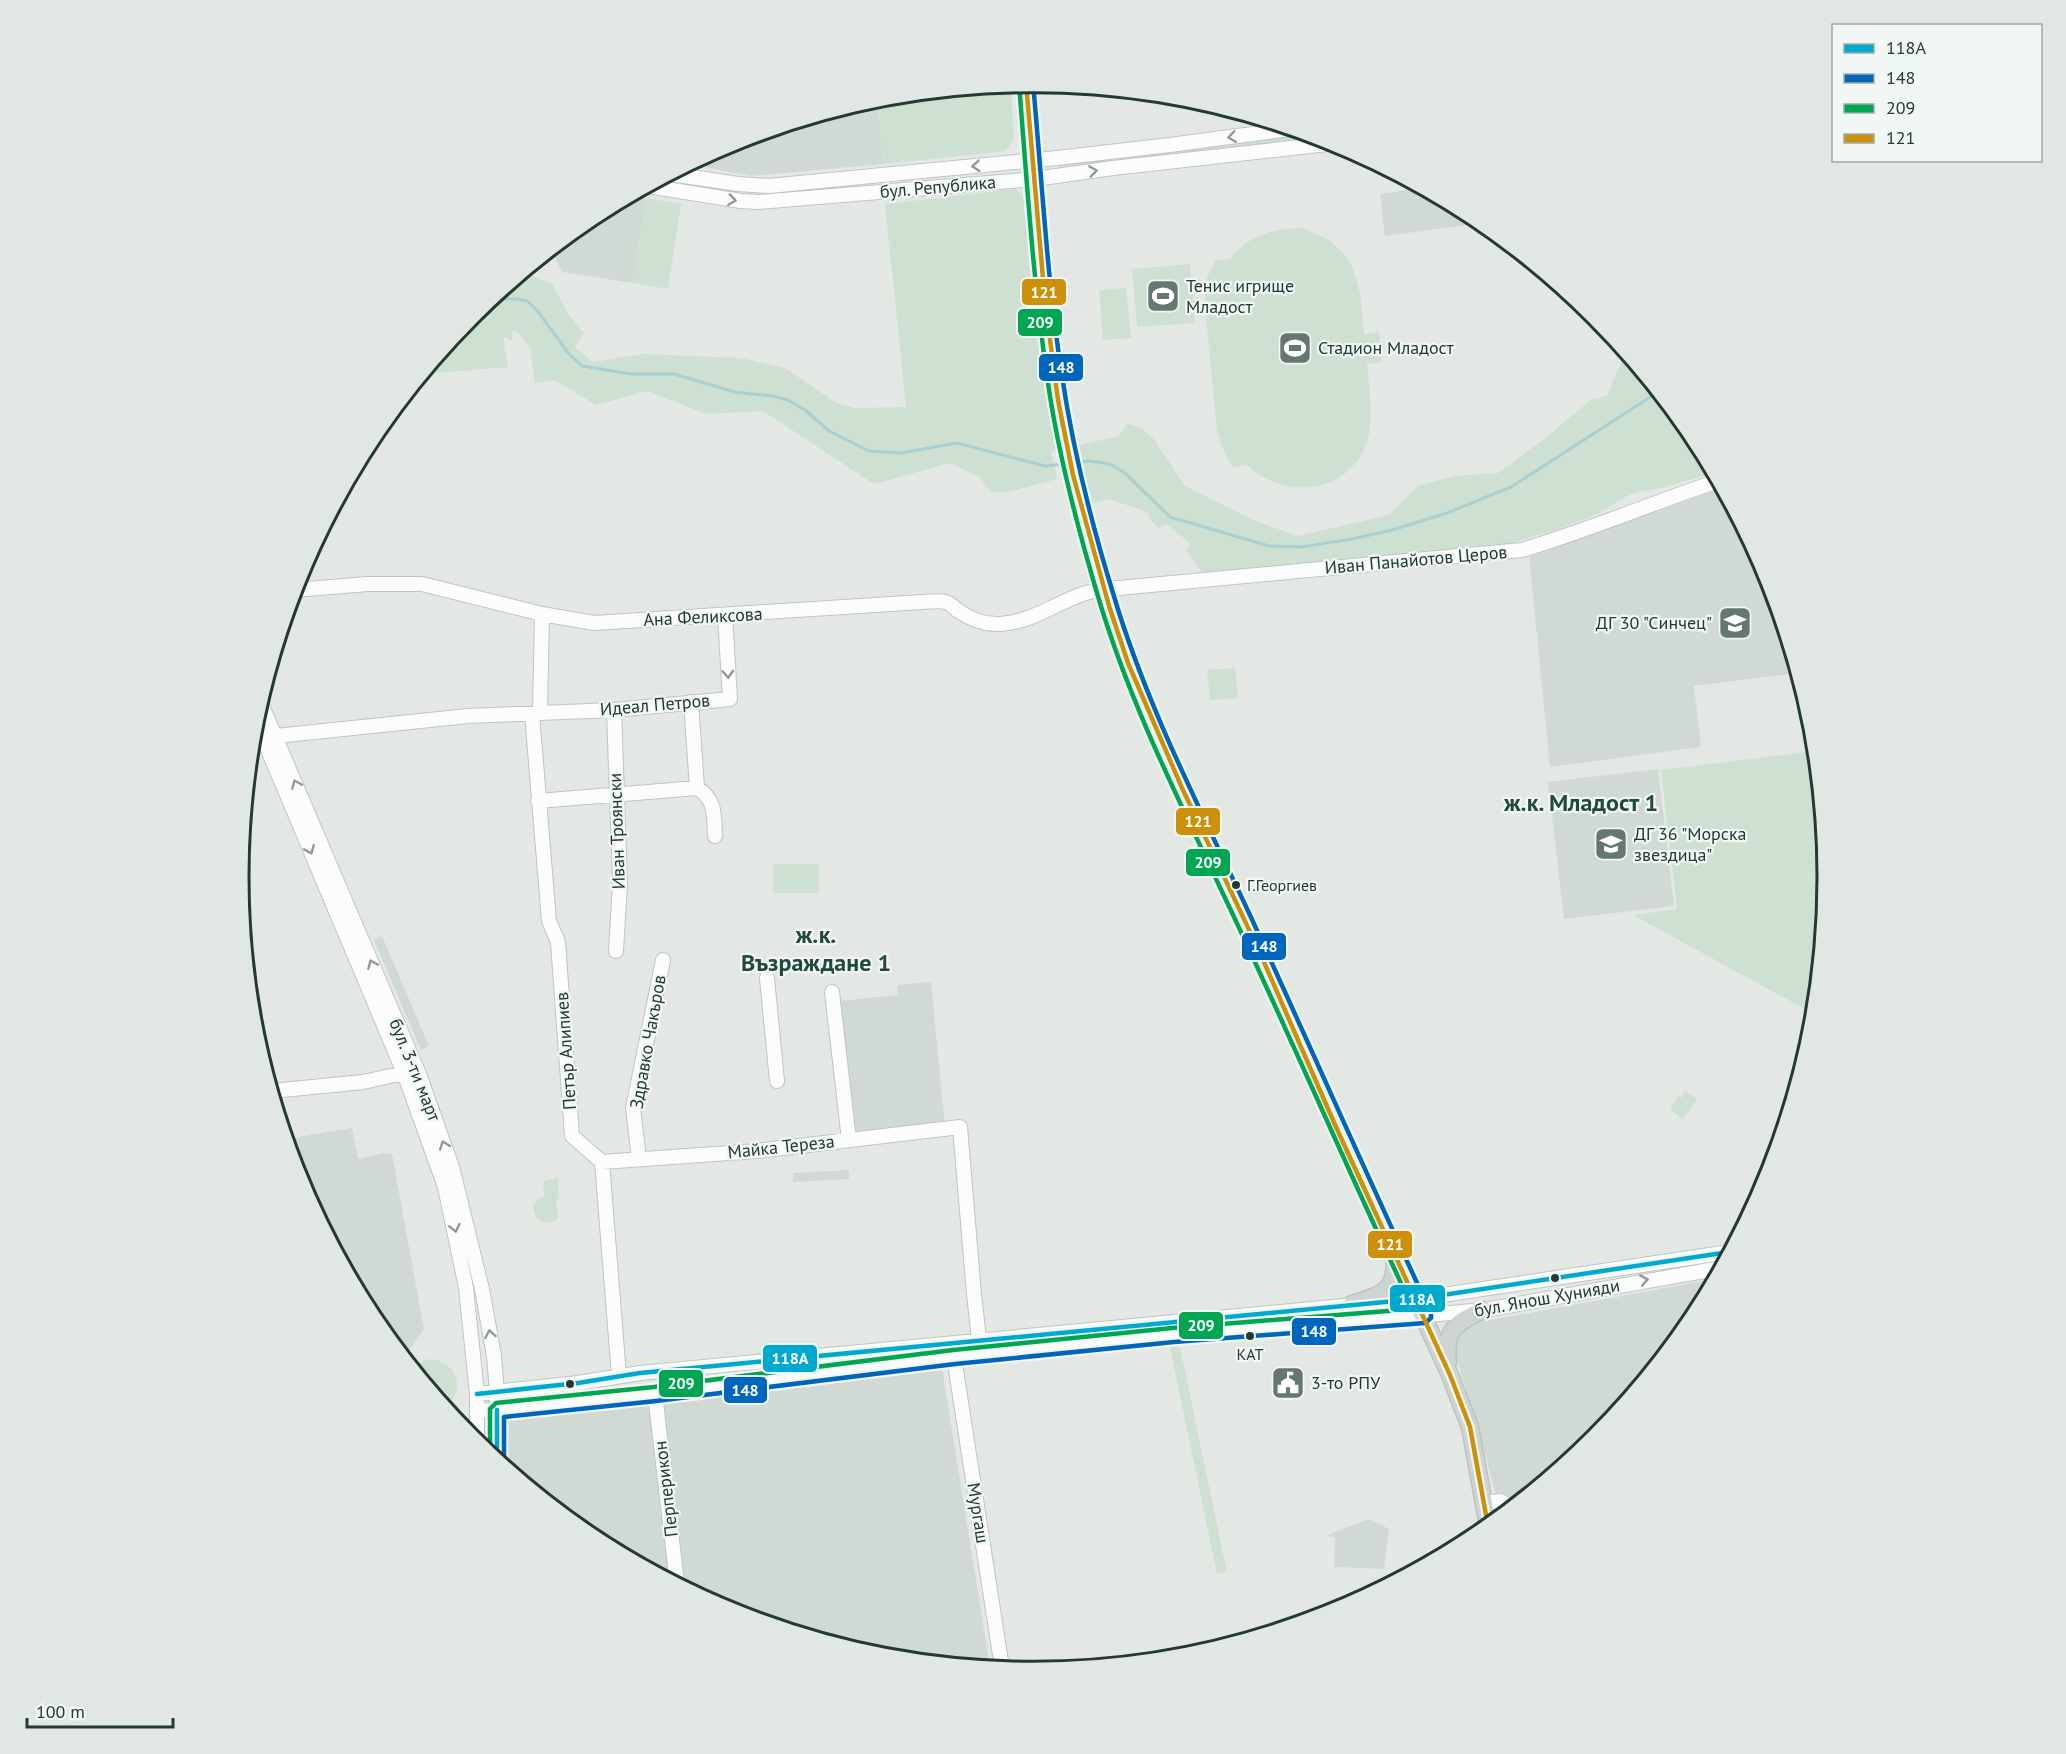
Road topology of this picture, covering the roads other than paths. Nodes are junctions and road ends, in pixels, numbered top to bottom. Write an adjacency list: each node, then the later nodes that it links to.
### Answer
1 (1027, 93): 4 (main road)
2 (1273, 131): 4 (street, бул. Република, one-way to 4)
3 (1313, 146): 6 (street, бул. Република, one-way to 3)
4 (1034, 160): 5 (street, бул. Република, one-way to 5); 6 (main road)
5 (683, 175)
6 (1035, 179): 9 (street, бул. Република, one-way to 6); 11 (main road)
7 (674, 180): 9 (street)
8 (659, 188): 9 (street, бул. Република)
9 (674, 191)
10 (1712, 484): 11 (street, Иван Панайотов Церов)
11 (1104, 588): 14 (street, Ана Феликсова); 36 (main road)
12 (304, 589): 13 (street, Ана Феликсова)
13 (542, 614): 14 (street, Ана Феликсова); 18 (street, Петър Алипиев)
14 (725, 615): 15 (street, Идеал Петров, one-way to 15)
15 (691, 702): 16 (street, Идеал Петров); 21 (street)
16 (614, 710): 18 (street, Идеал Петров); 22 (street, Иван Троянски)
17 (266, 714): 20 (street, бул. 3-ти март)
18 (536, 714): 20 (street, Идеал Петров); 23 (street, Петър Алипиев)
19 (262, 736): 29 (street, бул. 3-ти март, one-way to 29)
20 (276, 736): 46 (street, бул. 3-ти март, one-way to 20)
21 (697, 788): 22 (street); 24 (street)
22 (616, 795): 23 (street); 25 (street, Иван Троянски)
23 (538, 801): 34 (street, Петър Алипиев)
24 (715, 836)
25 (616, 951)
26 (663, 960): 33 (street, Здравко Чакъров)
27 (767, 978): 30 (street)
28 (832, 992): 32 (street)
29 (404, 1073): 31 (street); 47 (street, бул. 3-ти март, one-way to 47)
30 (777, 1081)
31 (279, 1090)
32 (849, 1140): 33 (street, Майка Тереза); 42 (street, Майка Тереза)
33 (639, 1159): 34 (street, Майка Тереза)
34 (602, 1162): 45 (street)
35 (1720, 1253): 38 (street, бул. Янош Хунияди)
36 (1395, 1255): 38 (main road); 39 (main road)
37 (1712, 1270): 40 (street, бул. Янош Хунияди, one-way to 37)
38 (1416, 1299): 39 (street, бул. Янош Хунияди); 41 (main road)
39 (1352, 1304): 42 (street, бул. Янош Хунияди)
40 (1484, 1310): 41 (street, бул. Янош Хунияди); 44 (main road)
41 (1424, 1316): 43 (street, бул. Янош Хунияди); 44 (main road)
42 (979, 1339): 45 (street, бул. Янош Хунияди)
43 (954, 1357): 48 (street, бул. Янош Хунияди); 57 (street, Мургаш)
44 (1450, 1375): 53 (main road)
45 (619, 1376): 46 (street, бул. Янош Хунияди)
46 (497, 1392): 47 (street, бул. Янош Хунияди); 49 (street, бул. 3-ти март)
47 (477, 1394): 50 (street, бул. 3-ти март)
48 (655, 1394): 49 (street, бул. Янош Хунияди); 56 (street, Перперикон)
49 (497, 1410): 50 (street, бул. Янош Хунияди); 52 (street, бул. 3-ти март)
50 (478, 1411): 51 (street, бул. 3-ти март)
51 (477, 1429)
52 (497, 1448)
53 (1485, 1503): 54 (street); 55 (main road)
54 (1504, 1503)
55 (1487, 1516)
56 (676, 1575)
57 (1001, 1660)

